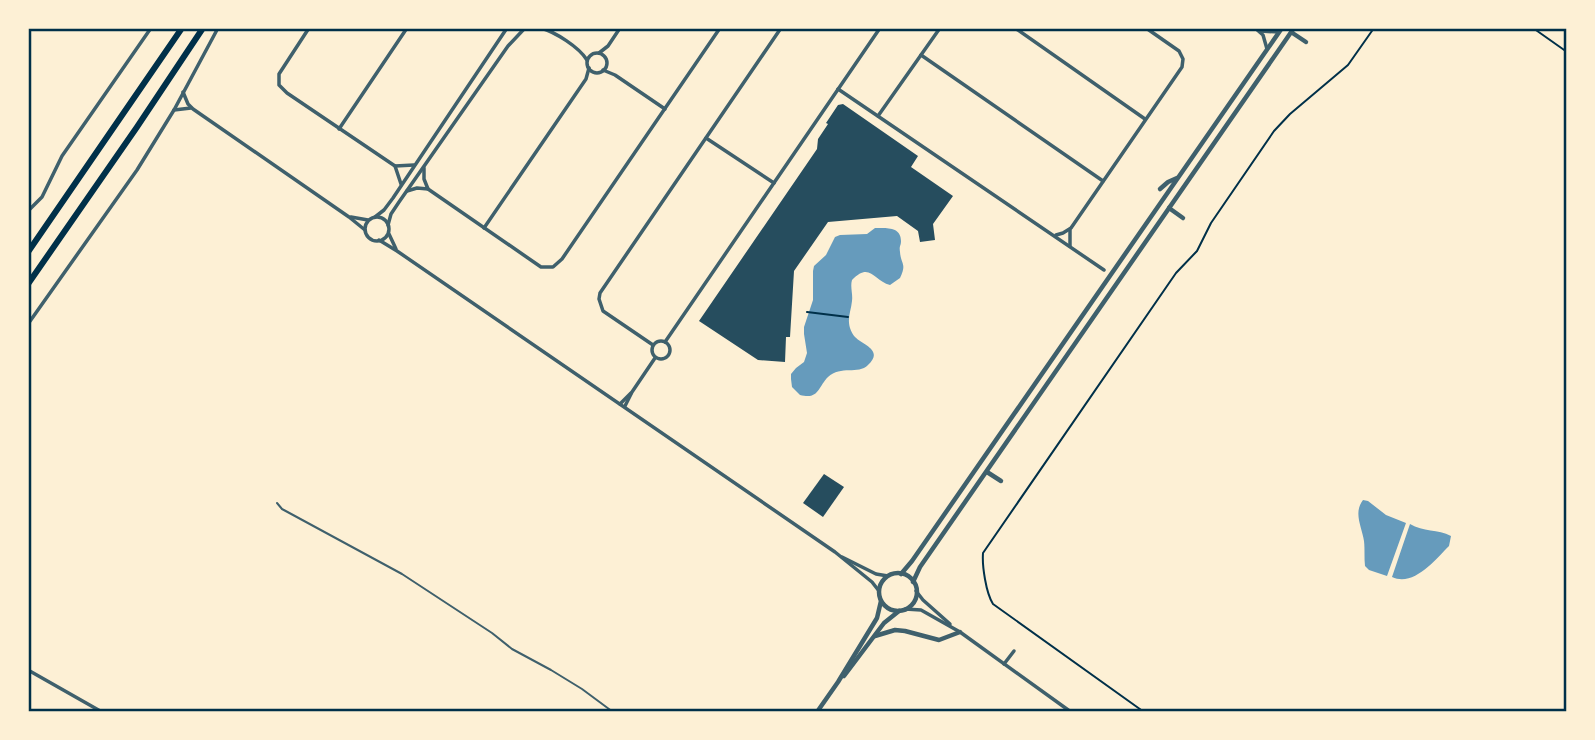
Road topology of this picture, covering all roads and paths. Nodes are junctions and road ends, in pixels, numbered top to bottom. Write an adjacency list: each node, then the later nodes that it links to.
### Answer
1 (151, 28): 59 (street)
2 (182, 28): 72 (highway)
3 (203, 28): 75 (highway)
4 (218, 28): 40 (street)
5 (309, 28): 46 (street)
6 (407, 28): 46 (street)
7 (507, 28): 48 (street)
8 (525, 28): 50 (street)
9 (541, 28): 20 (street)
10 (620, 28): 25 (street)
11 (720, 28): 42 (street)
12 (782, 28): 47 (street)
13 (880, 28): 39 (street)
14 (940, 28): 31 (street)
15 (1015, 28): 45 (street)
16 (1146, 28): 45 (street)
17 (1255, 28): 23 (street)
18 (1374, 28): 104 (path)
19 (1533, 28): 28 (path)
20 (550, 29): 27 (street)
21 (1281, 30): 23 (street); 26 (street)
22 (1293, 30): 24 (street); 58 (street)
23 (1260, 31): 26 (street)
24 (1306, 42)
25 (608, 46): 29 (street); 32 (street)
26 (1267, 49): 51 (street)
27 (582, 52): 30 (street); 33 (street)
28 (1567, 52)
29 (599, 53): 30 (street); 32 (street)
30 (593, 54): 33 (street)
31 (921, 55): 44 (street); 52 (street)
32 (606, 60): 35 (street); 37 (street)
33 (587, 61): 34 (street)
34 (589, 68): 36 (street); 38 (street)
35 (603, 70): 36 (street); 37 (street)
36 (596, 72): 38 (street)
37 (615, 75): 42 (street)
38 (586, 79): 65 (street)
39 (838, 89): 44 (street); 53 (street)
40 (183, 92): 41 (street); 43 (street)
41 (193, 109): 43 (street); 60 (street)
42 (665, 109): 65 (street)
43 (174, 110): 78 (street)
44 (878, 116): 69 (street)
45 (1146, 119): 52 (street)
46 (339, 129): 49 (street)
47 (706, 138): 53 (street); 80 (street)
48 (416, 165): 49 (street); 54 (street)
49 (395, 166): 54 (street)
50 (424, 167): 55 (street); 57 (street)
51 (1178, 178): 56 (street); 87 (street)
52 (1103, 181): 66 (street)
53 (774, 183): 79 (street)
54 (401, 186): 61 (street)
55 (428, 189): 57 (street); 65 (street)
56 (1160, 189)
57 (407, 191): 64 (street)
58 (1169, 208): 62 (street); 83 (street)
59 (28, 211)
60 (349, 216): 63 (street); 67 (street)
61 (375, 217): 63 (street); 64 (street)
62 (1183, 218)
63 (370, 220): 67 (street)
64 (388, 225): 68 (street)
65 (484, 228)
66 (1071, 228): 69 (street); 71 (street)
67 (365, 230): 70 (street)
68 (388, 232): 70 (street); 73 (street)
69 (1054, 235): 71 (street)
70 (379, 240): 73 (street)
71 (1070, 246): 74 (street)
72 (28, 251)
73 (397, 251): 82 (street)
74 (1104, 270)
75 (28, 284)
76 (807, 312): 77 (path)
77 (848, 317)
78 (28, 324)
79 (665, 342): 80 (street); 81 (street)
80 (653, 345): 81 (street)
81 (655, 358): 82 (street)
82 (622, 406): 86 (street)
83 (987, 472): 84 (street); 89 (street)
84 (1000, 481)
85 (277, 503): 101 (lane)
86 (839, 555): 88 (street); 90 (street)
87 (901, 574): 88 (street); 89 (street)
88 (888, 576): 90 (street)
89 (913, 582): 91 (street)
90 (879, 591): 92 (street)
91 (916, 591): 93 (street); 94 (street)
92 (881, 601): 93 (street); 99 (street)
93 (902, 610): 94 (street); 95 (street)
94 (960, 632): 95 (street); 97 (street)
95 (874, 637): 99 (street)
96 (1014, 651): 97 (street)
97 (1004, 664): 103 (street)
98 (28, 670): 100 (street)
99 (838, 682): 102 (street)
100 (102, 712)
101 (613, 712)
102 (817, 712)
103 (1071, 712)
104 (1144, 712)

